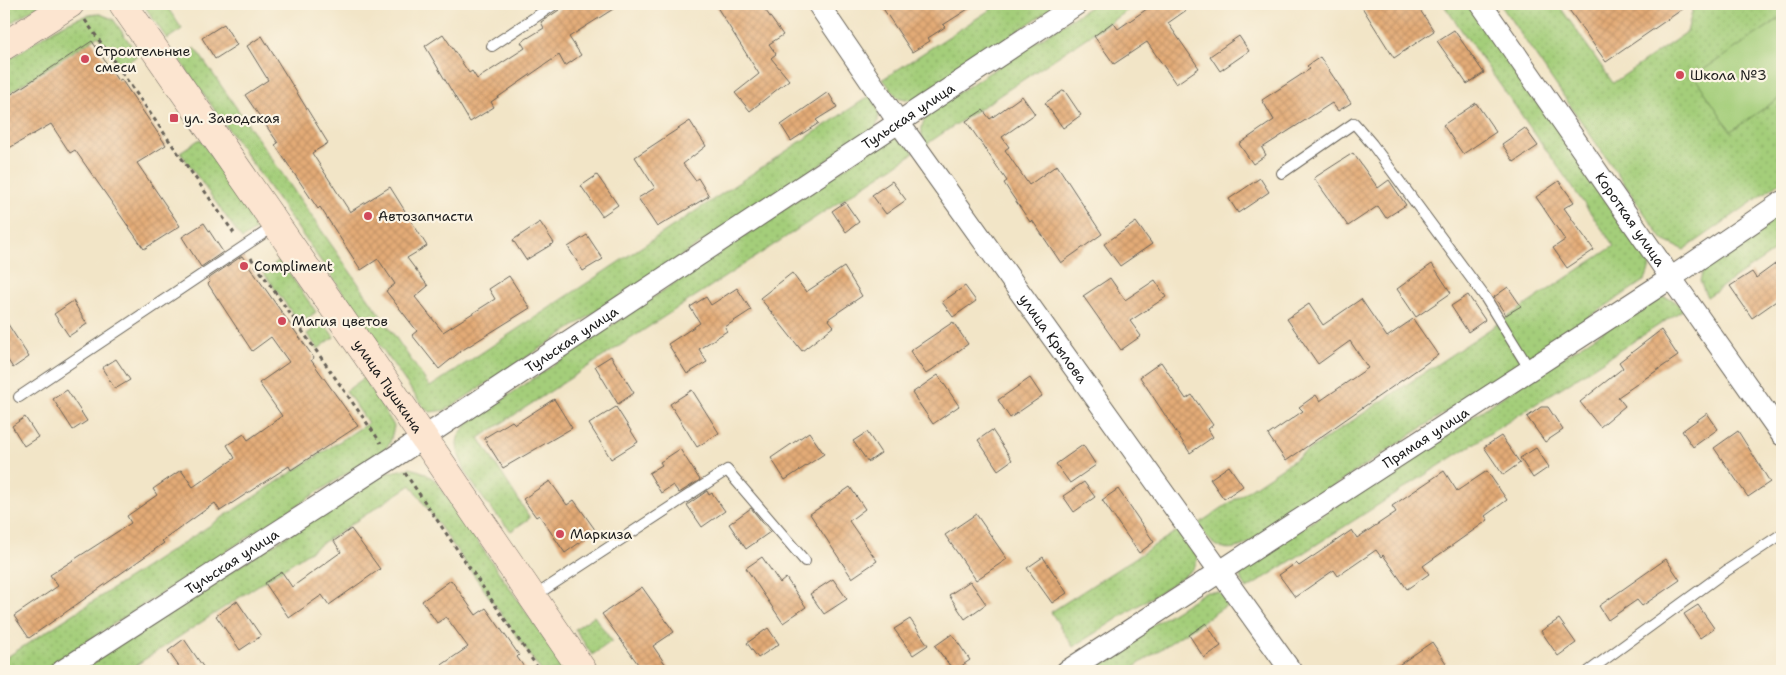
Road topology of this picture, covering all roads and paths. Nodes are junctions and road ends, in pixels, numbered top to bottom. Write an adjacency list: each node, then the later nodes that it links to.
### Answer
1 (123, 4): 12 (main road, улица Пушкина)
2 (555, 4): 8 (lane)
3 (818, 4): 9 (street, улица Крылова)
4 (1076, 4): 9 (street, Тульская улица)
5 (1481, 4): 14 (street, Короткая улица)
6 (77, 11): 7 (main road); 13 (path)
7 (4, 46)
8 (492, 46)
9 (899, 122): 18 (street, Тульская улица); 22 (street, улица Крылова)
10 (1282, 173): 15 (lane)
11 (1782, 202): 14 (street, Прямая улица)
12 (277, 225): 13 (lane); 18 (main road, улица Пушкина)
13 (243, 247): 16 (lane); 19 (path)
14 (1671, 278): 15 (street, Прямая улица); 17 (street, Короткая улица)
15 (1530, 370): 22 (street, Прямая улица)
16 (19, 397)
17 (1782, 435)
18 (424, 438): 19 (street, Тульская улица); 23 (main road, улица Пушкина)
19 (394, 458): 24 (street, Тульская улица); 25 (path)
20 (1782, 534): 29 (lane)
21 (805, 561): 23 (lane)
22 (1221, 571): 27 (street, Прямая улица); 28 (street, улица Крылова)
23 (532, 598): 26 (main road, улица Пушкина)
24 (62, 671)
25 (540, 671)
26 (583, 671)
27 (1067, 671)
28 (1291, 671)
29 (1589, 671)

